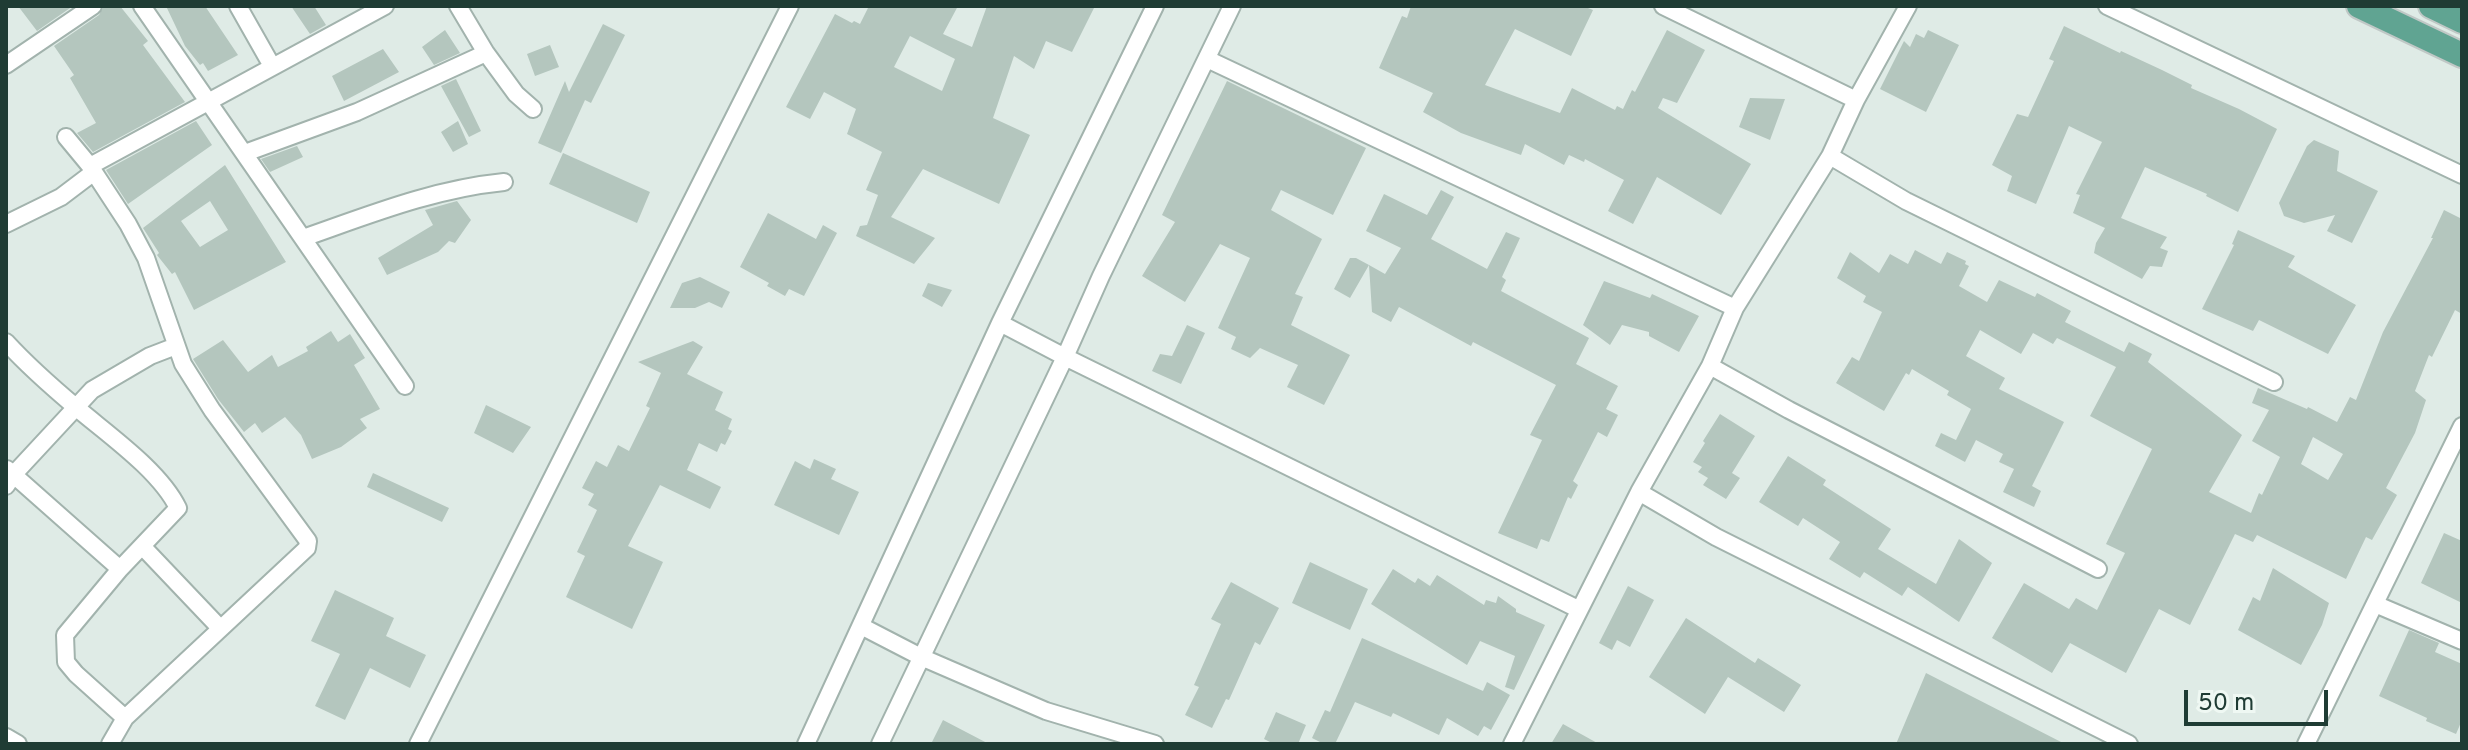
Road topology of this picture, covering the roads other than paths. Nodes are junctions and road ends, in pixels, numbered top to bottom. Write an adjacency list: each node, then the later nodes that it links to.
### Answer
1 (93, 6): 18 (street)
2 (142, 6): 20 (street)
3 (238, 6): 19 (street)
4 (385, 6): 19 (street)
5 (458, 6): 15 (street)
6 (790, 6): 56 (street)
7 (1155, 6): 32 (street)
8 (1232, 6): 17 (street)
9 (1663, 6): 21 (street)
10 (1908, 6): 21 (street)
11 (2107, 6): 27 (street)
12 (2359, 6): 16 (main road)
13 (2431, 6): 14 (main road)
14 (2462, 21)
15 (486, 53): 22 (street); 24 (street)
16 (2462, 55)
17 (1207, 59): 31 (street); 35 (street)
18 (6, 64)
19 (272, 66): 20 (street)
20 (209, 100): 24 (street); 26 (street)
21 (1856, 100): 25 (street)
22 (533, 109)
23 (66, 137): 26 (street)
24 (245, 153): 30 (street)
25 (1830, 156): 31 (street); 37 (street)
26 (92, 169): 29 (street); 34 (street)
27 (2462, 175)
28 (504, 182): 30 (street)
29 (6, 224)
30 (303, 238): 38 (street)
31 (1735, 308): 36 (street)
32 (1000, 323): 35 (street); 48 (street)
33 (6, 342): 39 (street)
34 (176, 346): 39 (street); 49 (street)
35 (1065, 357): 47 (street); 51 (street)
36 (1710, 366): 42 (street); 45 (street)
37 (2274, 382)
38 (405, 386)
39 (76, 408): 41 (street); 43 (street)
40 (2462, 426): 46 (street)
41 (9, 476): 44 (street)
42 (1639, 492): 47 (street); 61 (street)
43 (142, 546): 44 (street); 49 (street)
44 (120, 569): 52 (street)
45 (2098, 569)
46 (2375, 604): 50 (street); 62 (street)
47 (1578, 609): 60 (street)
48 (861, 626): 51 (street); 57 (street)
49 (220, 628): 52 (street)
50 (2462, 641)
51 (921, 657): 58 (street); 59 (street)
52 (125, 718): 54 (street)
53 (6, 737): 55 (street)
54 (119, 742)
55 (18, 744)
56 (418, 744)
57 (806, 744)
58 (880, 744)
59 (1155, 744)
60 (1512, 744)
61 (2129, 744)
62 (2306, 744)

